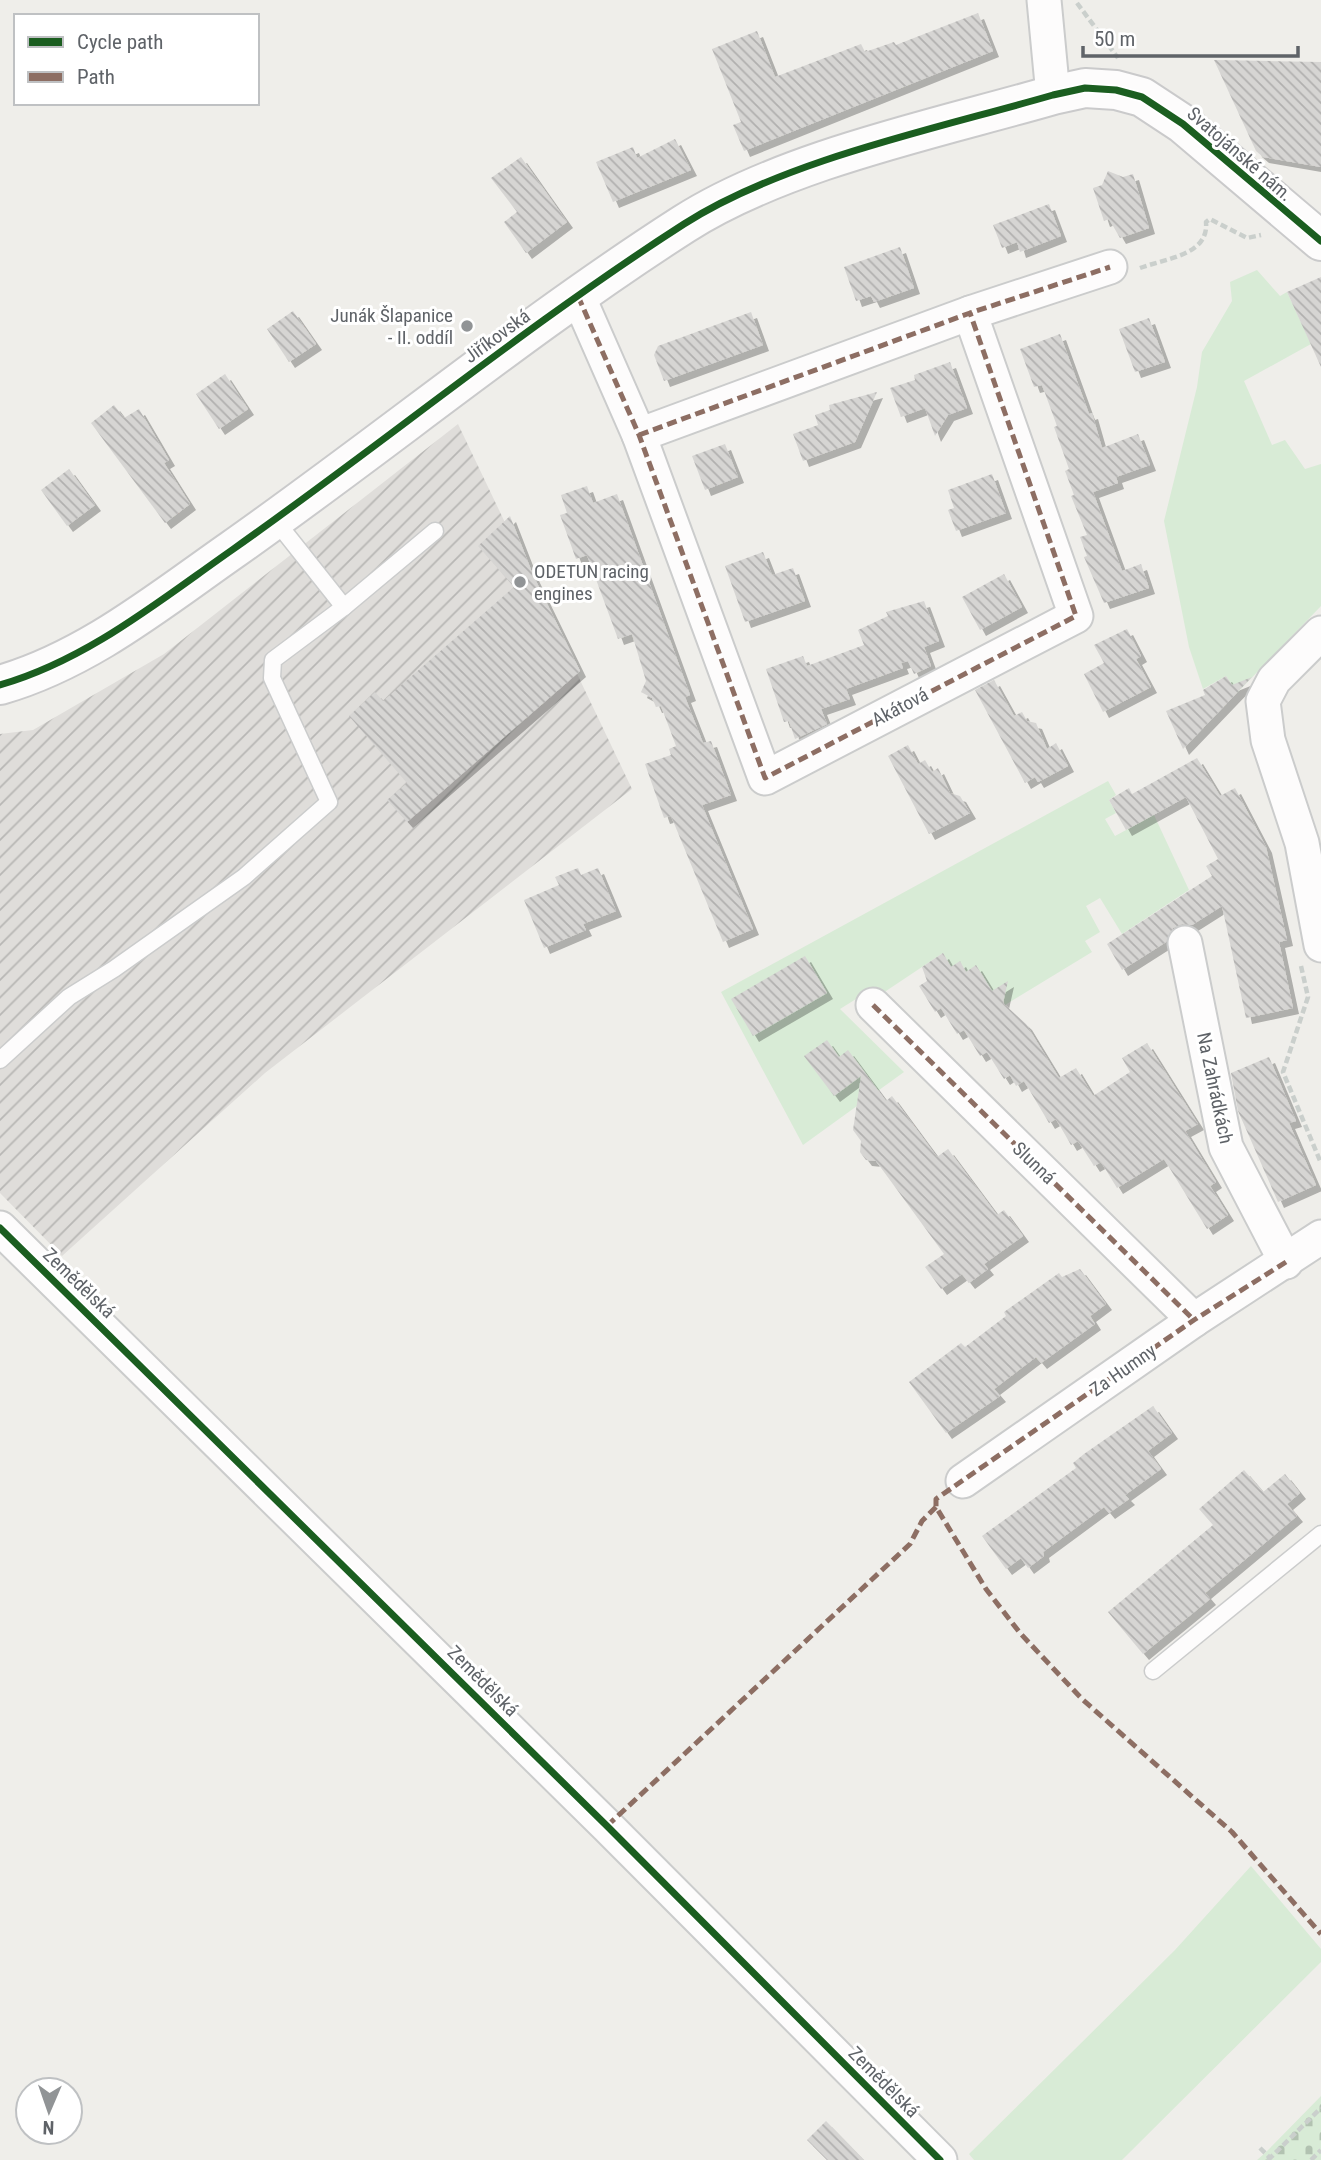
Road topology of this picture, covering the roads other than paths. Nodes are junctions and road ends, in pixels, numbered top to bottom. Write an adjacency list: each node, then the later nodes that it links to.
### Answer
1 (1045, 0): 2 (street)
2 (1053, 95): 3 (street, Svatojánské nám.); 5 (street, Jiříkovská)
3 (1321, 242)
4 (1110, 267): 6 (street)
5 (578, 296): 7 (street, Akátová); 8 (street, Jiříkovská)
6 (970, 313): 7 (street); 7 (street, Akátová)
7 (639, 435)
8 (275, 520): 10 (lane); 12 (street, Jiříkovská)
9 (435, 531): 10 (lane)
10 (344, 607): 16 (lane)
11 (1321, 633): 14 (street)
12 (0, 685)
13 (1185, 943): 19 (street, Na Zahrádkách)
14 (1310, 953)
15 (873, 1005): 20 (street, Slunná)
16 (0, 1060)
17 (0, 1228): 24 (street, Zemědělská)
18 (1321, 1237): 19 (street)
19 (1286, 1262): 20 (street, Za Humny)
20 (1194, 1320): 21 (street, Za Humny)
21 (963, 1481)
22 (1321, 1534): 23 (lane)
23 (1153, 1671)
24 (940, 2160)

